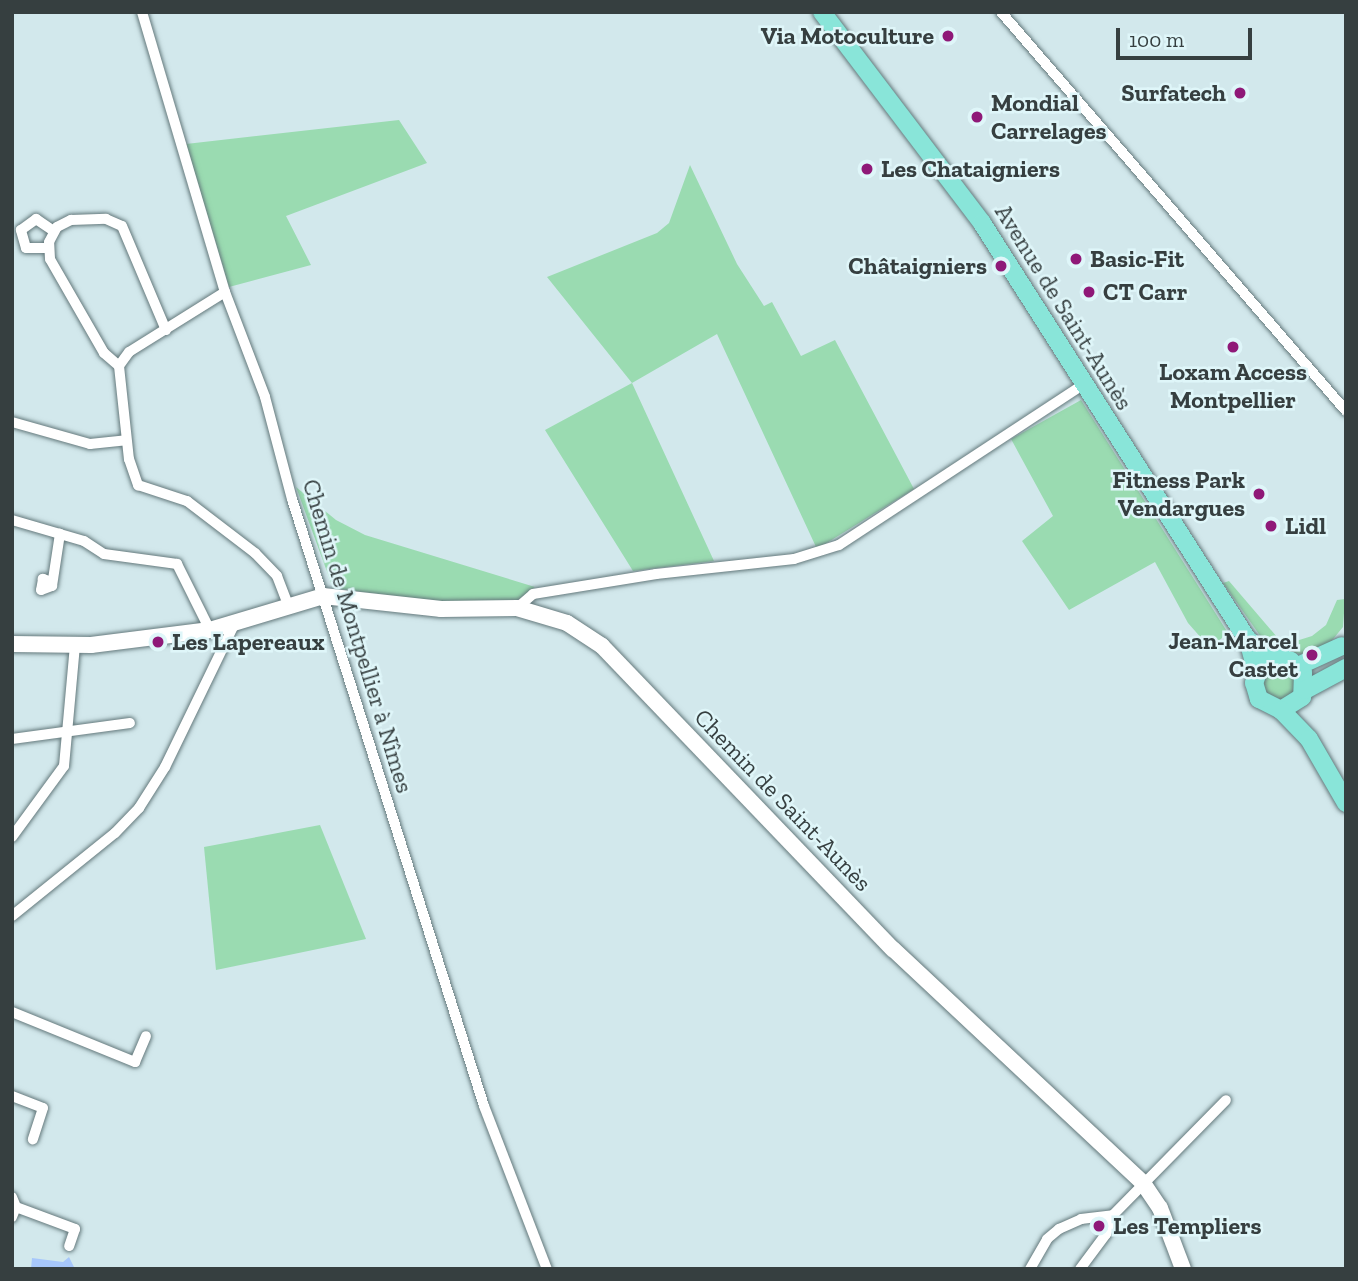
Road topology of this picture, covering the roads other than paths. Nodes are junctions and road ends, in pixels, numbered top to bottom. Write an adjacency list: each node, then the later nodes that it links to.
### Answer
1 (142, 12): 6 (street, Chemin de Montpellier à Nîmes)
2 (822, 12): 9 (main road, Avenue de Saint-Aunès)
3 (1001, 12): 10 (street)
4 (54, 231): 5 (street); 5 (street); 7 (street)
5 (48, 248): 8 (street)
6 (225, 292): 7 (street); 16 (street, Chemin de Montpellier à Nîmes)
7 (166, 330): 8 (street)
8 (119, 366): 12 (street)
9 (1084, 384): 18 (street); 21 (main road, Avenue de Saint-Aunès)
10 (1346, 411)
11 (12, 422): 12 (street)
12 (126, 440): 17 (street)
13 (12, 520): 14 (street)
14 (60, 534): 15 (street); 20 (street)
15 (51, 582)
16 (323, 596): 17 (street); 18 (street, Chemin de Saint-Aunès); 46 (street, Chemin de Montpellier à Nîmes)
17 (289, 607): 19 (street)
18 (517, 608): 42 (street, Chemin de Saint-Aunès)
19 (234, 625): 20 (street); 36 (street)
20 (210, 630): 23 (street)
21 (1248, 640): 25 (main road, Avenue de Saint-Aunès); 27 (main road, Avenue de Saint-Aunès)
22 (12, 644): 23 (street)
23 (75, 645): 31 (street)
24 (1344, 647): 25 (main road)
25 (1291, 662): 27 (main road); 28 (main road)
26 (1346, 668): 28 (main road)
27 (1257, 673): 29 (main road)
28 (1304, 693): 29 (main road); 32 (main road)
29 (1281, 710): 32 (main road)
30 (130, 723): 31 (street)
31 (68, 731): 33 (street); 35 (street)
32 (1309, 738): 34 (main road)
33 (12, 739)
34 (1346, 803)
35 (12, 837)
36 (12, 916)
37 (12, 1012): 38 (street)
38 (146, 1036)
39 (12, 1096): 41 (street)
40 (1226, 1100): 42 (street)
41 (33, 1139)
42 (1143, 1183): 44 (street); 49 (street, Chemin de Saint-Aunès)
43 (14, 1207): 45 (street)
44 (1113, 1215): 47 (street); 48 (street)
45 (69, 1246)
46 (547, 1269)
47 (1030, 1269)
48 (1080, 1269)
49 (1183, 1269)

